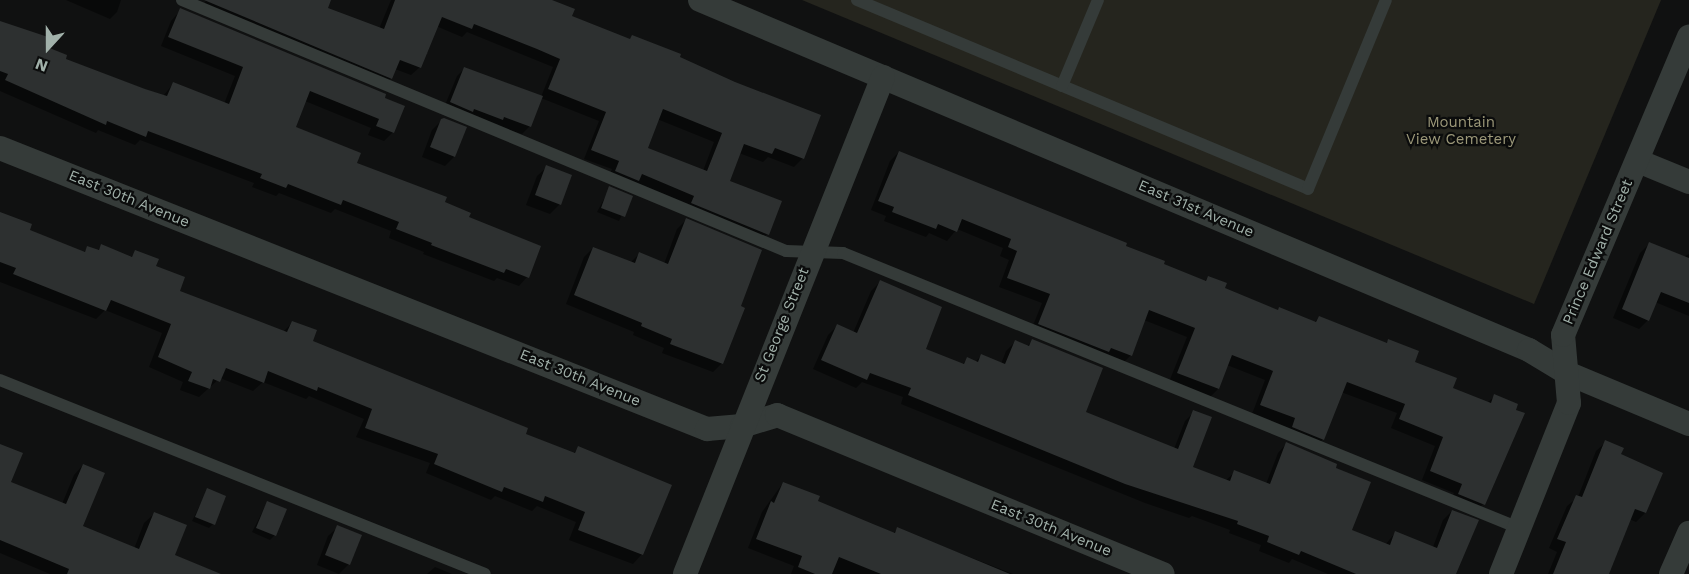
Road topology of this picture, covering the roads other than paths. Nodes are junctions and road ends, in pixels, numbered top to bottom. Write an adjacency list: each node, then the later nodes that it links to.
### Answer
1 (182, 0): 12 (lane)
2 (700, 0): 7 (street, East 31st Avenue)
3 (857, 0): 8 (lane)
4 (1098, 0): 8 (lane)
5 (1386, 0): 8 (lane)
6 (1689, 36): 10 (street, Prince Edward Street)
7 (883, 77): 12 (street, St George Street); 13 (street, East 31st Avenue)
8 (1062, 86)
9 (0, 148): 16 (street, East 30th Avenue)
10 (1638, 161): 11 (street); 13 (street, Prince Edward Street)
11 (1689, 182)
12 (812, 252): 16 (street, St George Street); 17 (lane)
13 (1567, 373): 15 (street, East 31st Avenue); 17 (street, Prince Edward Street)
14 (0, 380): 20 (lane)
15 (1689, 423)
16 (742, 426): 19 (street, St George Street); 21 (street, East 30th Avenue)
17 (1519, 528): 22 (street, Prince Edward Street)
18 (1689, 533): 23 (street)
19 (689, 573)
20 (485, 574)
21 (1162, 574)
22 (1501, 574)
23 (1671, 574)

